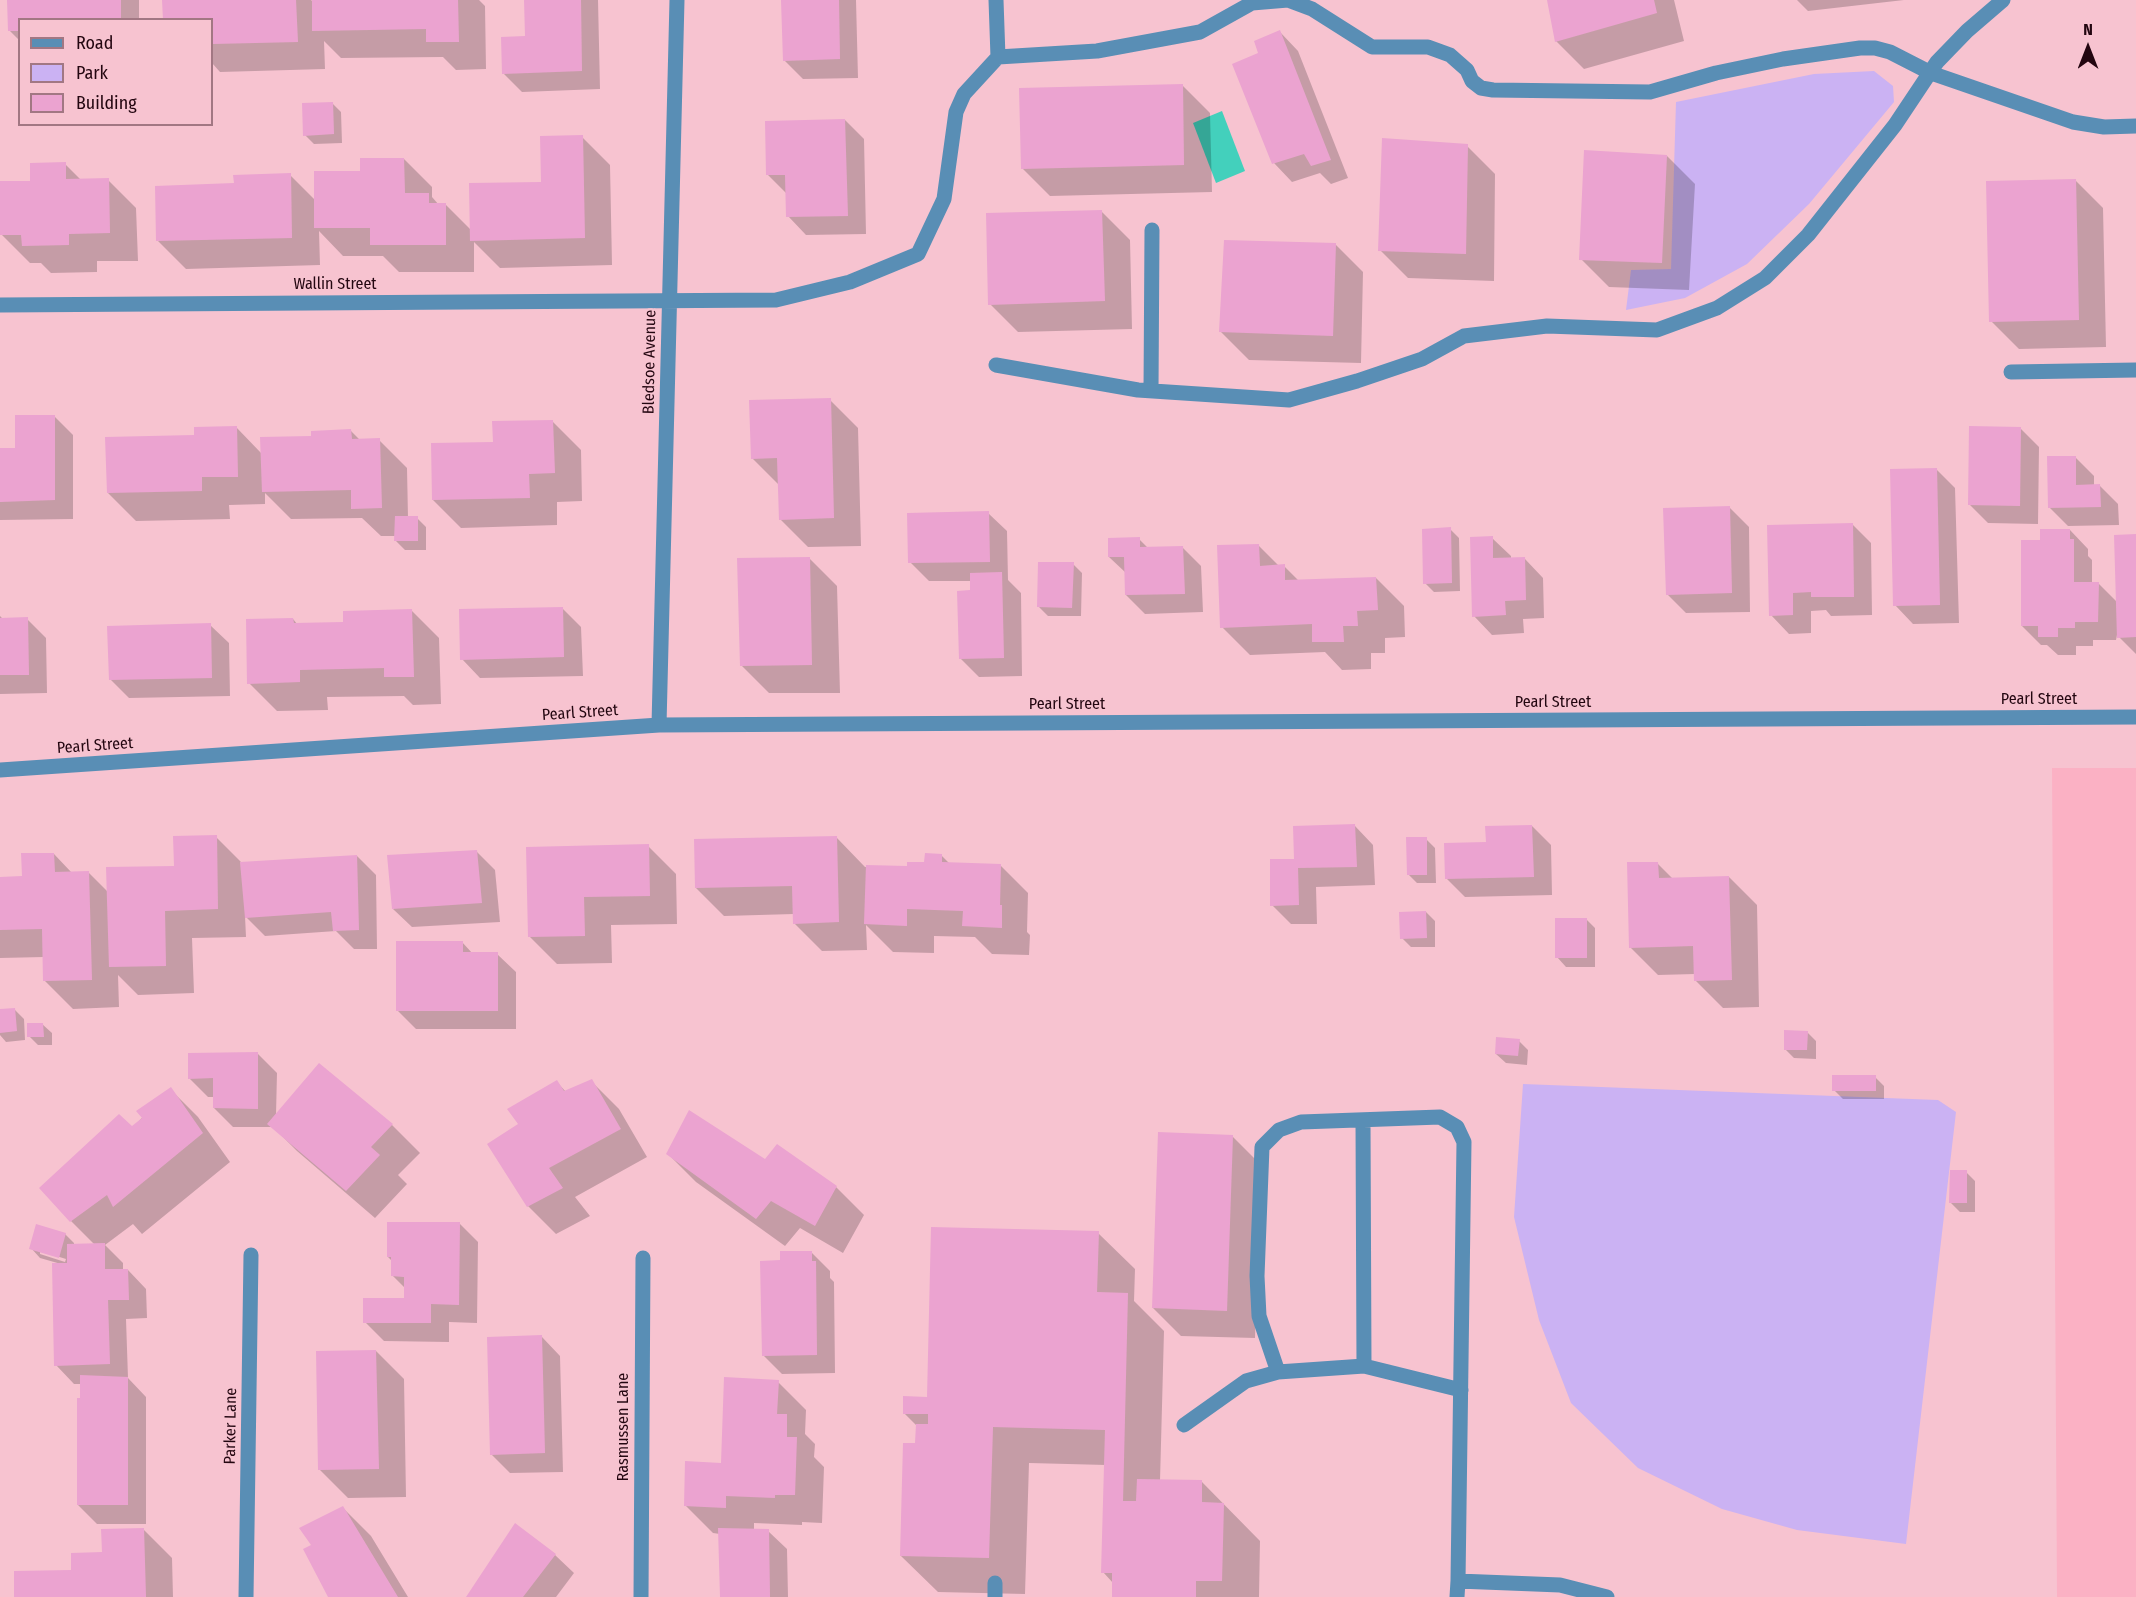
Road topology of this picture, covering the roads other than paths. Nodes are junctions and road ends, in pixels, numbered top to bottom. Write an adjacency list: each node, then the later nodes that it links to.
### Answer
1 (677, 0): 9 (street, Bledsoe Avenue)
2 (996, 0): 5 (street)
3 (1288, 0): 5 (street); 6 (street)
4 (2003, 0): 6 (street)
5 (998, 57): 9 (street, Wallin Street)
6 (1931, 73): 7 (street); 14 (street)
7 (2136, 126)
8 (1152, 230): 14 (street)
9 (669, 302): 10 (street, Wallin Street); 16 (street, Bledsoe Avenue)
10 (0, 305)
11 (996, 365): 14 (street)
12 (2136, 370): 13 (street)
13 (2011, 372)
14 (1150, 391)
15 (2136, 717): 16 (street, Pearl Street)
16 (659, 725): 17 (street, Pearl Street)
17 (0, 771)
18 (1363, 1120): 21 (street); 22 (street); 23 (street)
19 (251, 1256): 26 (street, Parker Lane)
20 (643, 1258): 27 (street, Rasmussen Lane)
21 (1364, 1366): 22 (street); 23 (street)
22 (1278, 1372): 24 (street)
23 (1461, 1390): 25 (street)
24 (1184, 1425)
25 (1458, 1581): 28 (street); 29 (street)
26 (246, 1597)
27 (641, 1597)
28 (1457, 1597)
29 (1607, 1597)

